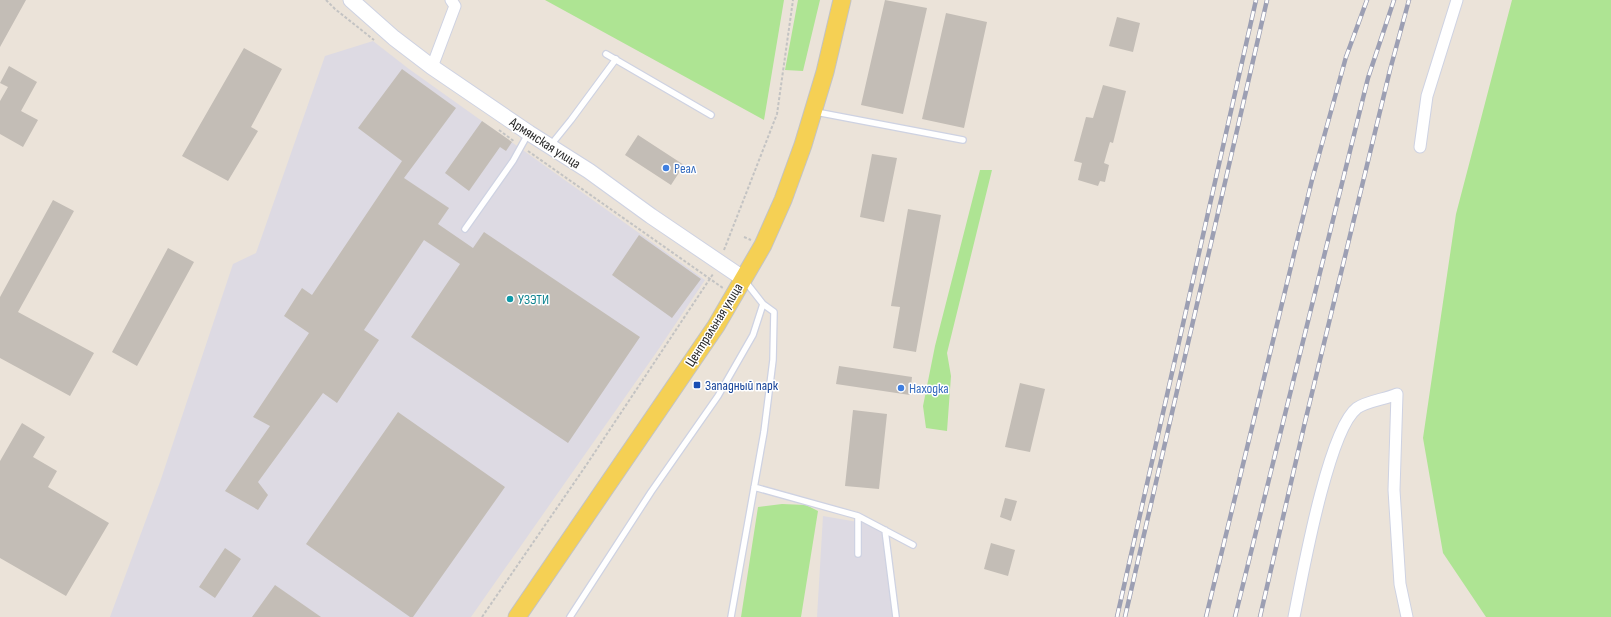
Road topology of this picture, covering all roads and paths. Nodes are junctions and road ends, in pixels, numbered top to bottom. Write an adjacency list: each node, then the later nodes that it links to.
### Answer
1 (351, 0): 8 (street, Армянская улица)
2 (451, 0): 8 (street)
3 (793, 0): 16 (path)
4 (842, 0): 9 (main road, Центральная улица)
5 (1457, 0): 14 (street)
6 (606, 54): 7 (lane)
7 (616, 60): 10 (lane); 13 (lane)
8 (432, 67): 11 (street, Армянская улица)
9 (813, 111): 12 (lane); 17 (main road, Центральная улица)
10 (711, 115)
11 (528, 133): 13 (street, Армянская улица); 15 (lane)
12 (963, 140)
13 (550, 146): 16 (street, Армянская улица)
14 (1420, 147)
15 (465, 229)
16 (718, 261): 17 (street, Армянская улица); 24 (path)
17 (744, 279): 18 (lane); 25 (main road, Центральная улица)
18 (763, 304): 19 (lane); 26 (lane)
19 (754, 487): 20 (lane); 27 (lane)
20 (858, 516): 21 (lane); 23 (lane)
21 (885, 530): 22 (lane); 28 (lane)
22 (913, 545)
23 (858, 554)
24 (482, 617)
25 (517, 617)
26 (570, 617)
27 (731, 617)
28 (896, 617)
29 (1294, 617): 30 (street)
30 (1407, 617)

